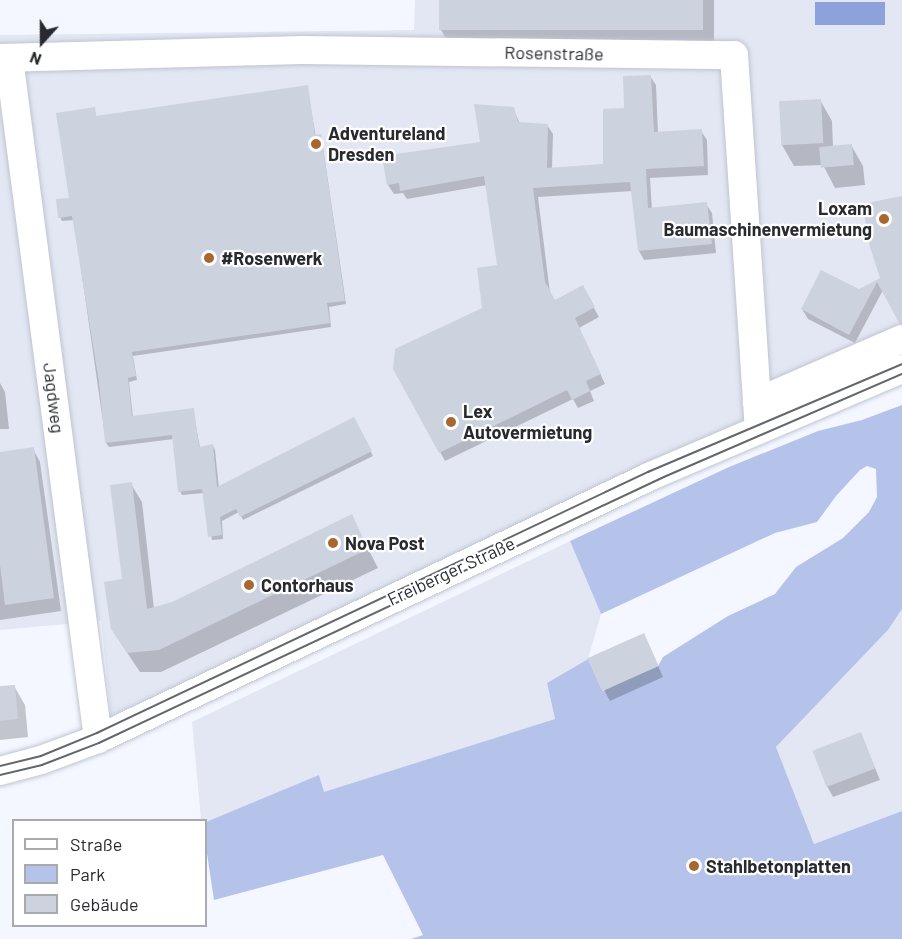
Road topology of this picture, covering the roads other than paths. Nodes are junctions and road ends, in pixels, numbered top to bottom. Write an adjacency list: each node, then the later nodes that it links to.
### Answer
1 (5, 58): 4 (street, Rosenstraße); 5 (street, Jagdweg)
2 (902, 339): 4 (street)
3 (902, 369): 4 (street, Freiberger Straße)
4 (758, 415): 5 (street, Freiberger Straße)
5 (98, 739): 6 (street, Freiberger Straße)
6 (0, 771)

